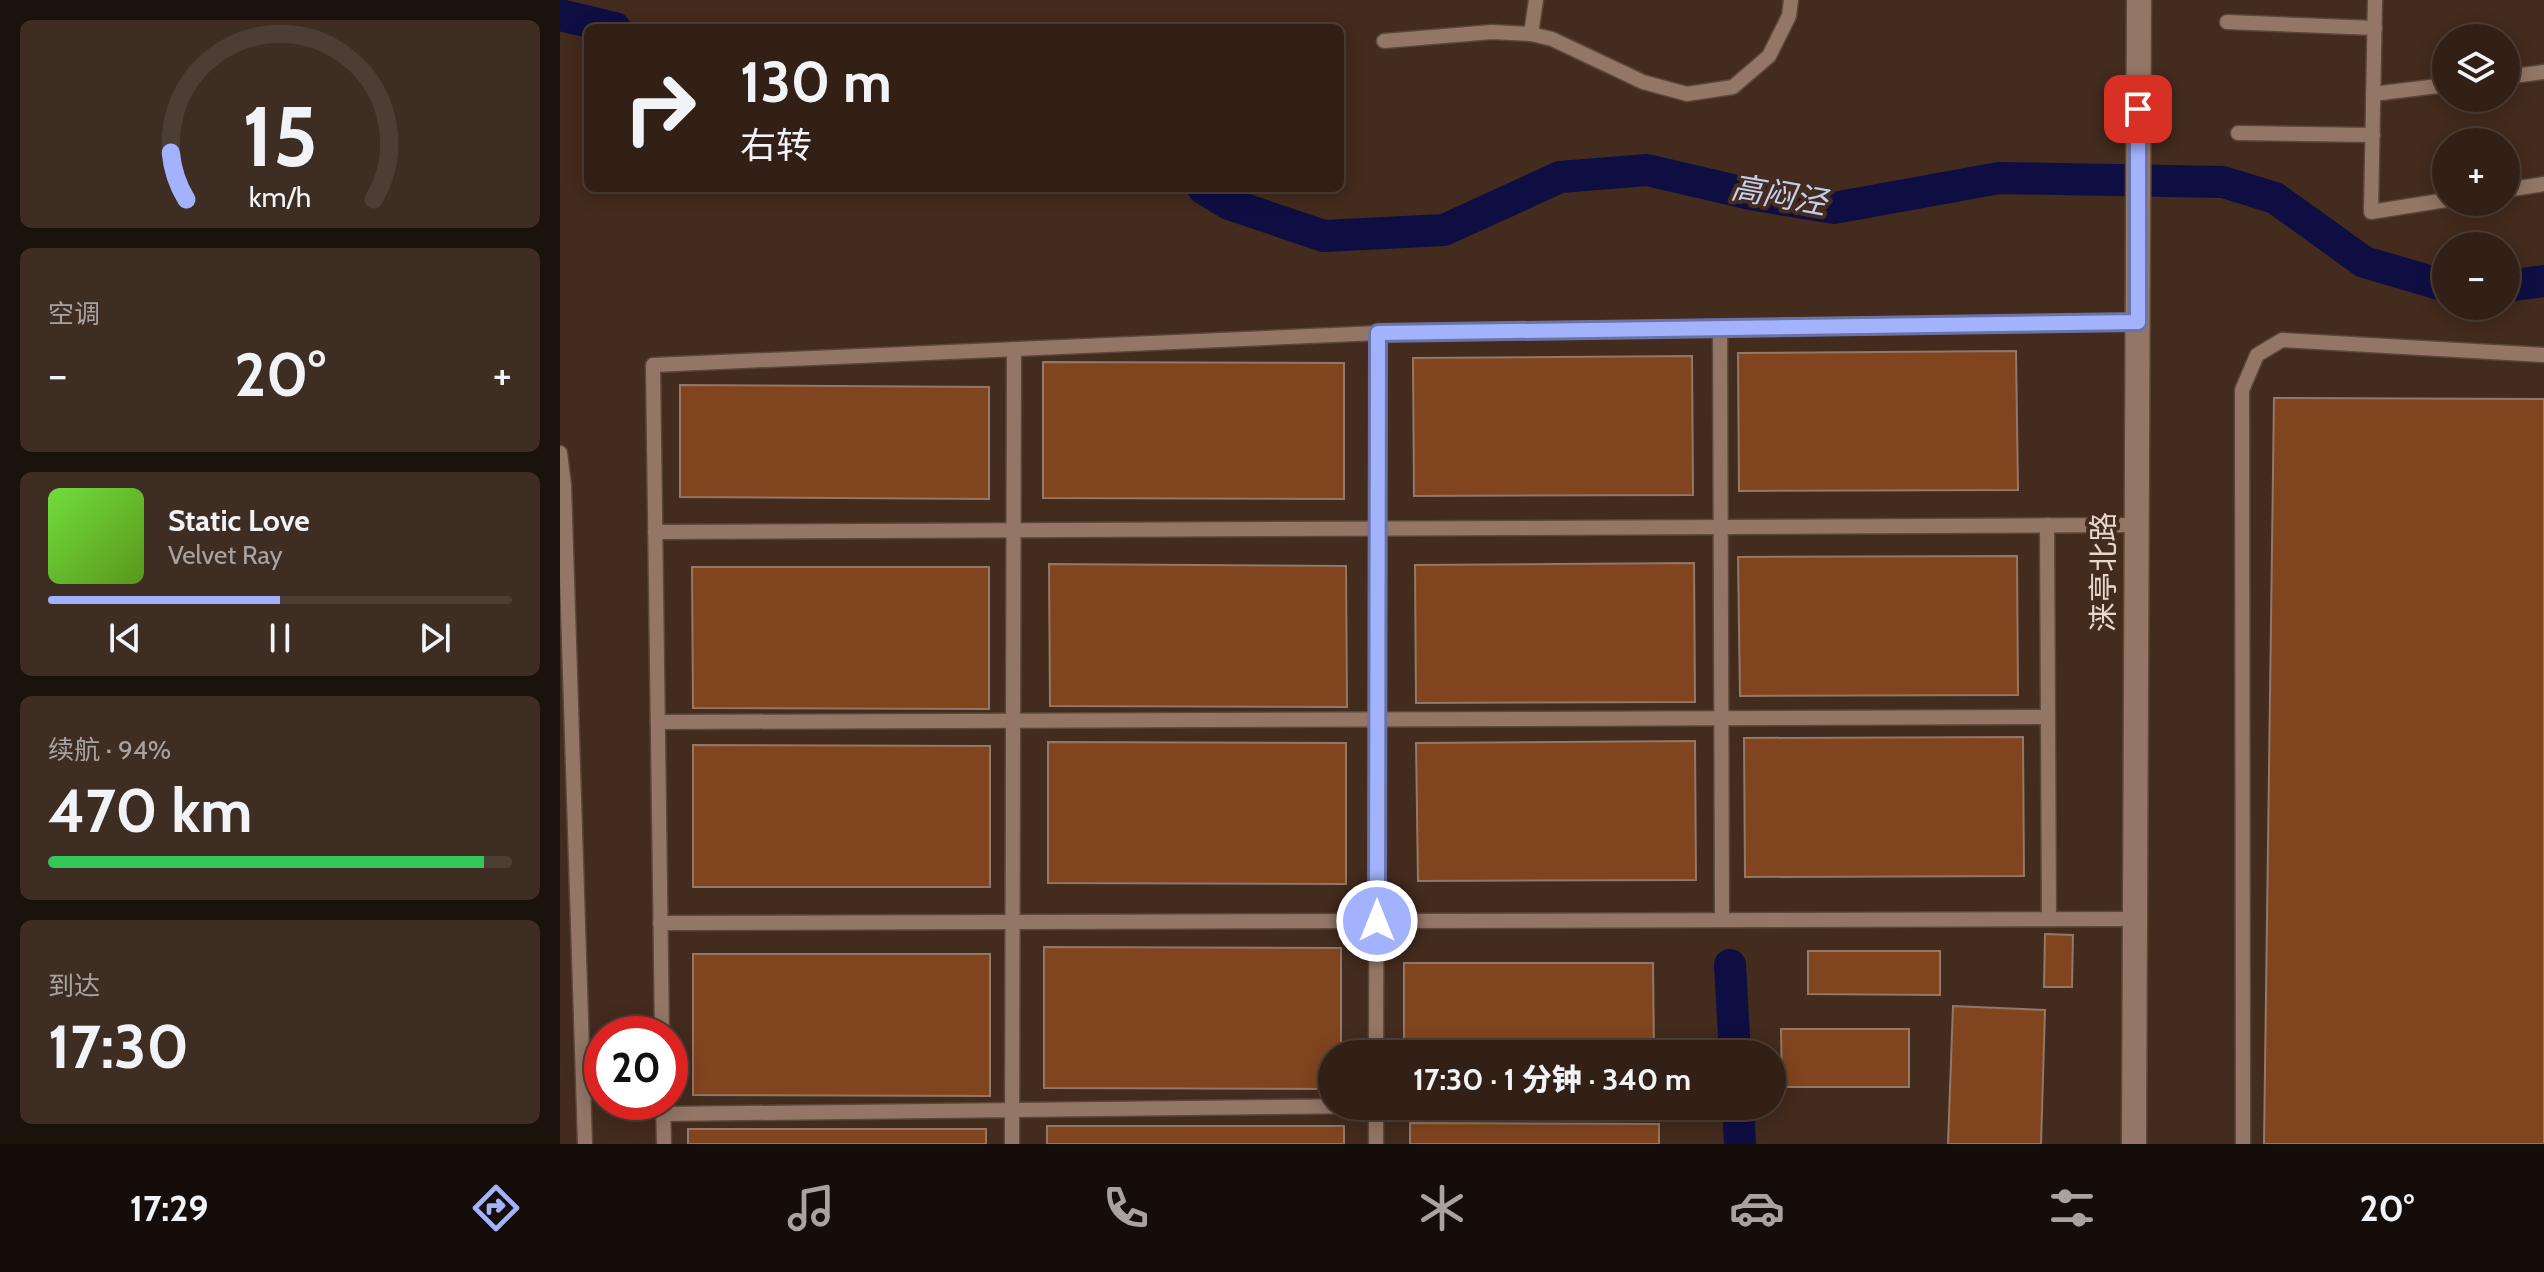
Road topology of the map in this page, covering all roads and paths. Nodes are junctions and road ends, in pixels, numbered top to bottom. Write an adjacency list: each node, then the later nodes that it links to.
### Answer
1 (1536, 0): 7 (lane)
2 (1791, 0): 7 (lane)
3 (2139, 0): 18 (street, 涞亭北路)
4 (2375, 0): 6 (lane)
5 (2227, 22): 6 (lane)
6 (2375, 28): 12 (lane)
7 (1531, 34): 8 (lane)
8 (1384, 41)
9 (2544, 72): 10 (lane)
10 (2520, 75)
11 (2432, 87): 12 (lane)
12 (2373, 94): 14 (lane)
13 (2238, 133): 14 (lane)
14 (2373, 135): 17 (lane)
15 (2544, 184): 16 (lane)
16 (2520, 188)
17 (2432, 202)
18 (2138, 322): 19 (lane); 26 (street, 涞亭北路)
19 (1720, 328): 20 (lane); 27 (lane)
20 (1378, 333): 21 (lane); 28 (lane)
21 (1014, 349): 29 (lane); 30 (lane)
22 (2544, 355): 55 (lane)
23 (560, 453): 24 (lane)
24 (562, 486): 36 (lane)
25 (2047, 525): 26 (lane); 27 (lane); 31 (lane)
26 (2137, 525): 38 (street, 涞亭北路)
27 (1720, 527): 28 (lane); 32 (lane)
28 (1378, 529): 29 (lane); 33 (lane)
29 (1013, 530): 30 (lane); 34 (lane)
30 (655, 532): 35 (lane)
31 (2047, 717): 32 (lane); 37 (lane)
32 (1721, 718): 33 (lane); 39 (lane)
33 (1377, 719): 34 (lane); 40 (lane)
34 (1013, 721): 35 (lane); 41 (lane)
35 (658, 722): 42 (lane)
36 (567, 798): 50 (lane)
37 (2049, 919): 38 (lane); 39 (lane)
38 (2135, 919): 54 (street, 涞亭北路)
39 (1722, 920): 40 (lane)
40 (1377, 921): 41 (lane); 44 (lane)
41 (1012, 922): 42 (lane); 47 (lane)
42 (660, 923): 43 (lane)
43 (662, 1016)
44 (1376, 1040)
45 (1318, 1107): 47 (lane)
46 (688, 1108): 47 (lane)
47 (1012, 1110): 52 (lane)
48 (663, 1120): 51 (lane)
49 (1376, 1120): 53 (lane)
50 (585, 1144)
51 (664, 1144)
52 (1012, 1144)
53 (1376, 1144)
54 (2134, 1144)
55 (2243, 1144)

